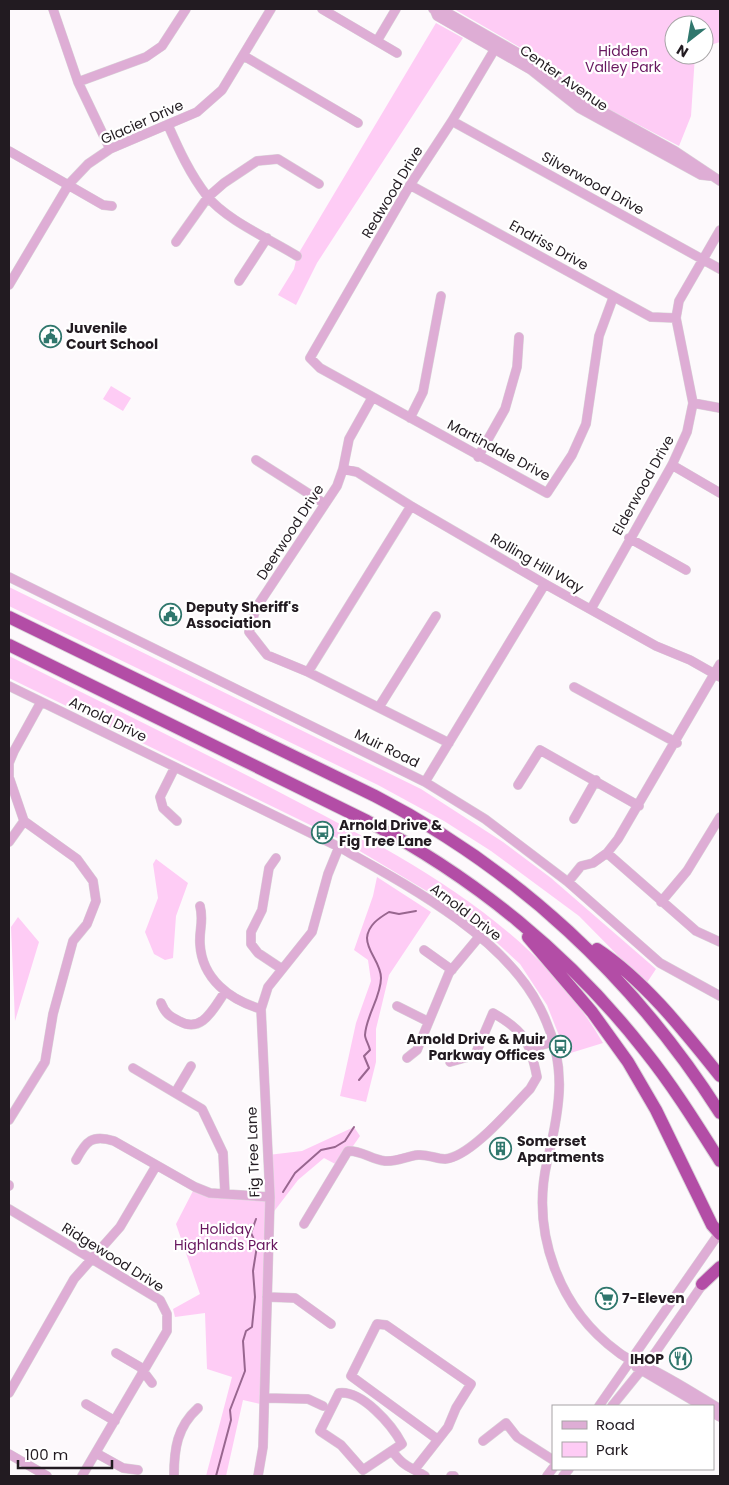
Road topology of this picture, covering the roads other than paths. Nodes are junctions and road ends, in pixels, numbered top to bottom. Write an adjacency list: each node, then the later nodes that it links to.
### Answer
1 (53, 9): 11 (street)
2 (186, 9): 11 (street)
3 (271, 9): 10 (street, Glacier Drive)
4 (324, 9): 7 (street)
5 (396, 9): 7 (street)
6 (434, 9): 8 (street, Center Avenue)
7 (376, 40): 9 (street)
8 (498, 45): 12 (street, Redwood Drive); 17 (street, Center Avenue)
9 (397, 53)
10 (244, 56): 13 (street); 14 (street, Glacier Drive)
11 (78, 82): 15 (street)
12 (452, 121): 20 (street, Redwood Drive); 27 (street, Silverwood Drive)
13 (358, 123)
14 (168, 125): 15 (street, Glacier Drive); 21 (street)
15 (110, 149): 18 (street, Glacier Drive)
16 (9, 151): 18 (street)
17 (720, 181)
18 (70, 184): 22 (street); 30 (street, Glacier Drive)
19 (319, 184): 21 (street)
20 (410, 185): 32 (street, Endriss Drive); 35 (street, Redwood Drive)
21 (208, 197): 24 (street); 25 (street)
22 (112, 206)
23 (720, 230): 27 (street, Elderwood Drive)
24 (267, 238): 26 (street); 29 (street)
25 (176, 242)
26 (297, 256)
27 (704, 260): 28 (street, Silverwood Drive); 33 (street, Elderwood Drive)
28 (720, 269)
29 (239, 281)
30 (9, 285)
31 (441, 296): 39 (street)
32 (613, 298): 33 (street, Endriss Drive); 40 (street, Martindale Drive)
33 (676, 318): 37 (street, Elderwood Drive)
34 (519, 337): 40 (street)
35 (310, 358): 36 (street, Martindale Drive)
36 (372, 398): 39 (street, Martindale Drive); 43 (street, Deerwood Drive)
37 (692, 403): 38 (street); 42 (street, Elderwood Drive)
38 (720, 408)
39 (410, 418): 40 (street, Martindale Drive)
40 (478, 457)
41 (256, 460): 45 (street)
42 (672, 465): 44 (street); 47 (street, Elderwood Drive)
43 (343, 469): 45 (street, Deerwood Drive); 46 (street, Rolling Hill Way)
44 (720, 493)
45 (325, 504): 56 (street, Deerwood Drive)
46 (411, 506): 50 (street, Rolling Hill Way); 56 (street)
47 (630, 538): 48 (street); 51 (street, Elderwood Drive)
48 (686, 570)
49 (9, 577): 66 (street, Muir Road)
50 (545, 584): 51 (street, Rolling Hill Way); 62 (street)
51 (591, 609): 57 (street, Rolling Hill Way)
52 (436, 616): 61 (street)
53 (9, 617): 82 (highway)
54 (9, 646): 80 (highway)
55 (720, 664): 57 (street)
56 (308, 672): 61 (street, Deerwood Drive)
57 (717, 676): 63 (street)
58 (9, 686): 60 (street, Arnold Drive)
59 (574, 687): 63 (street)
60 (41, 702): 64 (street, Arnold Drive); 71 (street)
61 (379, 707): 62 (street, Deerwood Drive)
62 (449, 743): 66 (street)
63 (677, 743): 68 (street)
64 (175, 767): 72 (street); 74 (street, Arnold Drive)
65 (596, 780): 67 (street); 68 (street); 70 (street)
66 (425, 782): 77 (street, Muir Road)
67 (518, 785)
68 (639, 806): 75 (street)
69 (720, 817): 78 (street)
70 (574, 819)
71 (24, 821): 73 (street); 102 (street)
72 (177, 821)
73 (9, 842)
74 (339, 847): 81 (street, Arnold Drive); 85 (street, Fig Tree Lane)
75 (607, 853): 77 (street); 78 (street)
76 (276, 858): 85 (street)
77 (568, 882): 88 (street, Muir Road)
78 (661, 902): 83 (street)
79 (200, 906): 87 (street)
80 (515, 918): 104 (highway); 110 (highway)
81 (478, 937): 86 (street); 93 (street, Arnold Drive)
82 (577, 938): 99 (highway); 101 (highway)
83 (720, 942)
84 (424, 950): 86 (street)
85 (282, 969): 91 (street, Fig Tree Lane)
86 (452, 970): 92 (street)
87 (225, 992): 89 (street); 91 (street)
88 (720, 996)
89 (161, 1003)
90 (397, 1006): 92 (street)
91 (261, 1009): 107 (street, Fig Tree Lane)
92 (427, 1021): 95 (street)
93 (553, 1042): 94 (street); 118 (street, Arnold Drive)
94 (531, 1048): 96 (street); 109 (street)
95 (407, 1058)
96 (450, 1062)
97 (191, 1066): 100 (street)
98 (133, 1068): 100 (street)
99 (720, 1076)
100 (175, 1093): 106 (street)
101 (720, 1113)
102 (9, 1120)
103 (76, 1160): 105 (street)
104 (720, 1161)
105 (156, 1166): 106 (street); 111 (street)
106 (225, 1194): 107 (street)
107 (270, 1197): 115 (street, Fig Tree Lane)
108 (9, 1209): 111 (street, Ridgewood Drive)
109 (304, 1224)
110 (720, 1233): 118 (street)
111 (91, 1258): 120 (street, Ridgewood Drive); 122 (street)
112 (720, 1258): 114 (street)
113 (720, 1267): 114 (highway)
114 (702, 1284): 119 (street)
115 (267, 1297): 116 (street); 123 (street, Fig Tree Lane)
116 (331, 1324)
117 (116, 1353): 120 (street)
118 (631, 1361): 119 (street, Arnold Drive); 125 (street)
119 (642, 1368): 126 (street); 127 (street, Arnold Drive); 130 (street, Arnold Drive)
120 (144, 1372): 121 (street); 131 (street, Ridgewood Drive)
121 (152, 1383)
122 (9, 1393)
123 (264, 1398): 128 (street); 143 (street, Fig Tree Lane)
124 (86, 1404): 131 (street)
125 (600, 1405)
126 (613, 1405)
127 (700, 1405)
128 (323, 1406)
129 (198, 1408): 142 (street)
130 (720, 1408)
131 (115, 1421): 135 (street, Ridgewood Drive)
132 (437, 1439): 132 (street); 138 (street)
133 (483, 1441): 137 (street)
134 (392, 1451): 134 (street); 138 (street)
135 (96, 1453): 139 (street); 141 (street, Ridgewood Drive)
136 (10, 1458): 140 (street)
137 (552, 1459)
138 (414, 1469): 144 (street)
139 (138, 1470)
140 (47, 1476)
141 (82, 1476)
142 (174, 1476)
143 (258, 1476)
144 (425, 1476)

